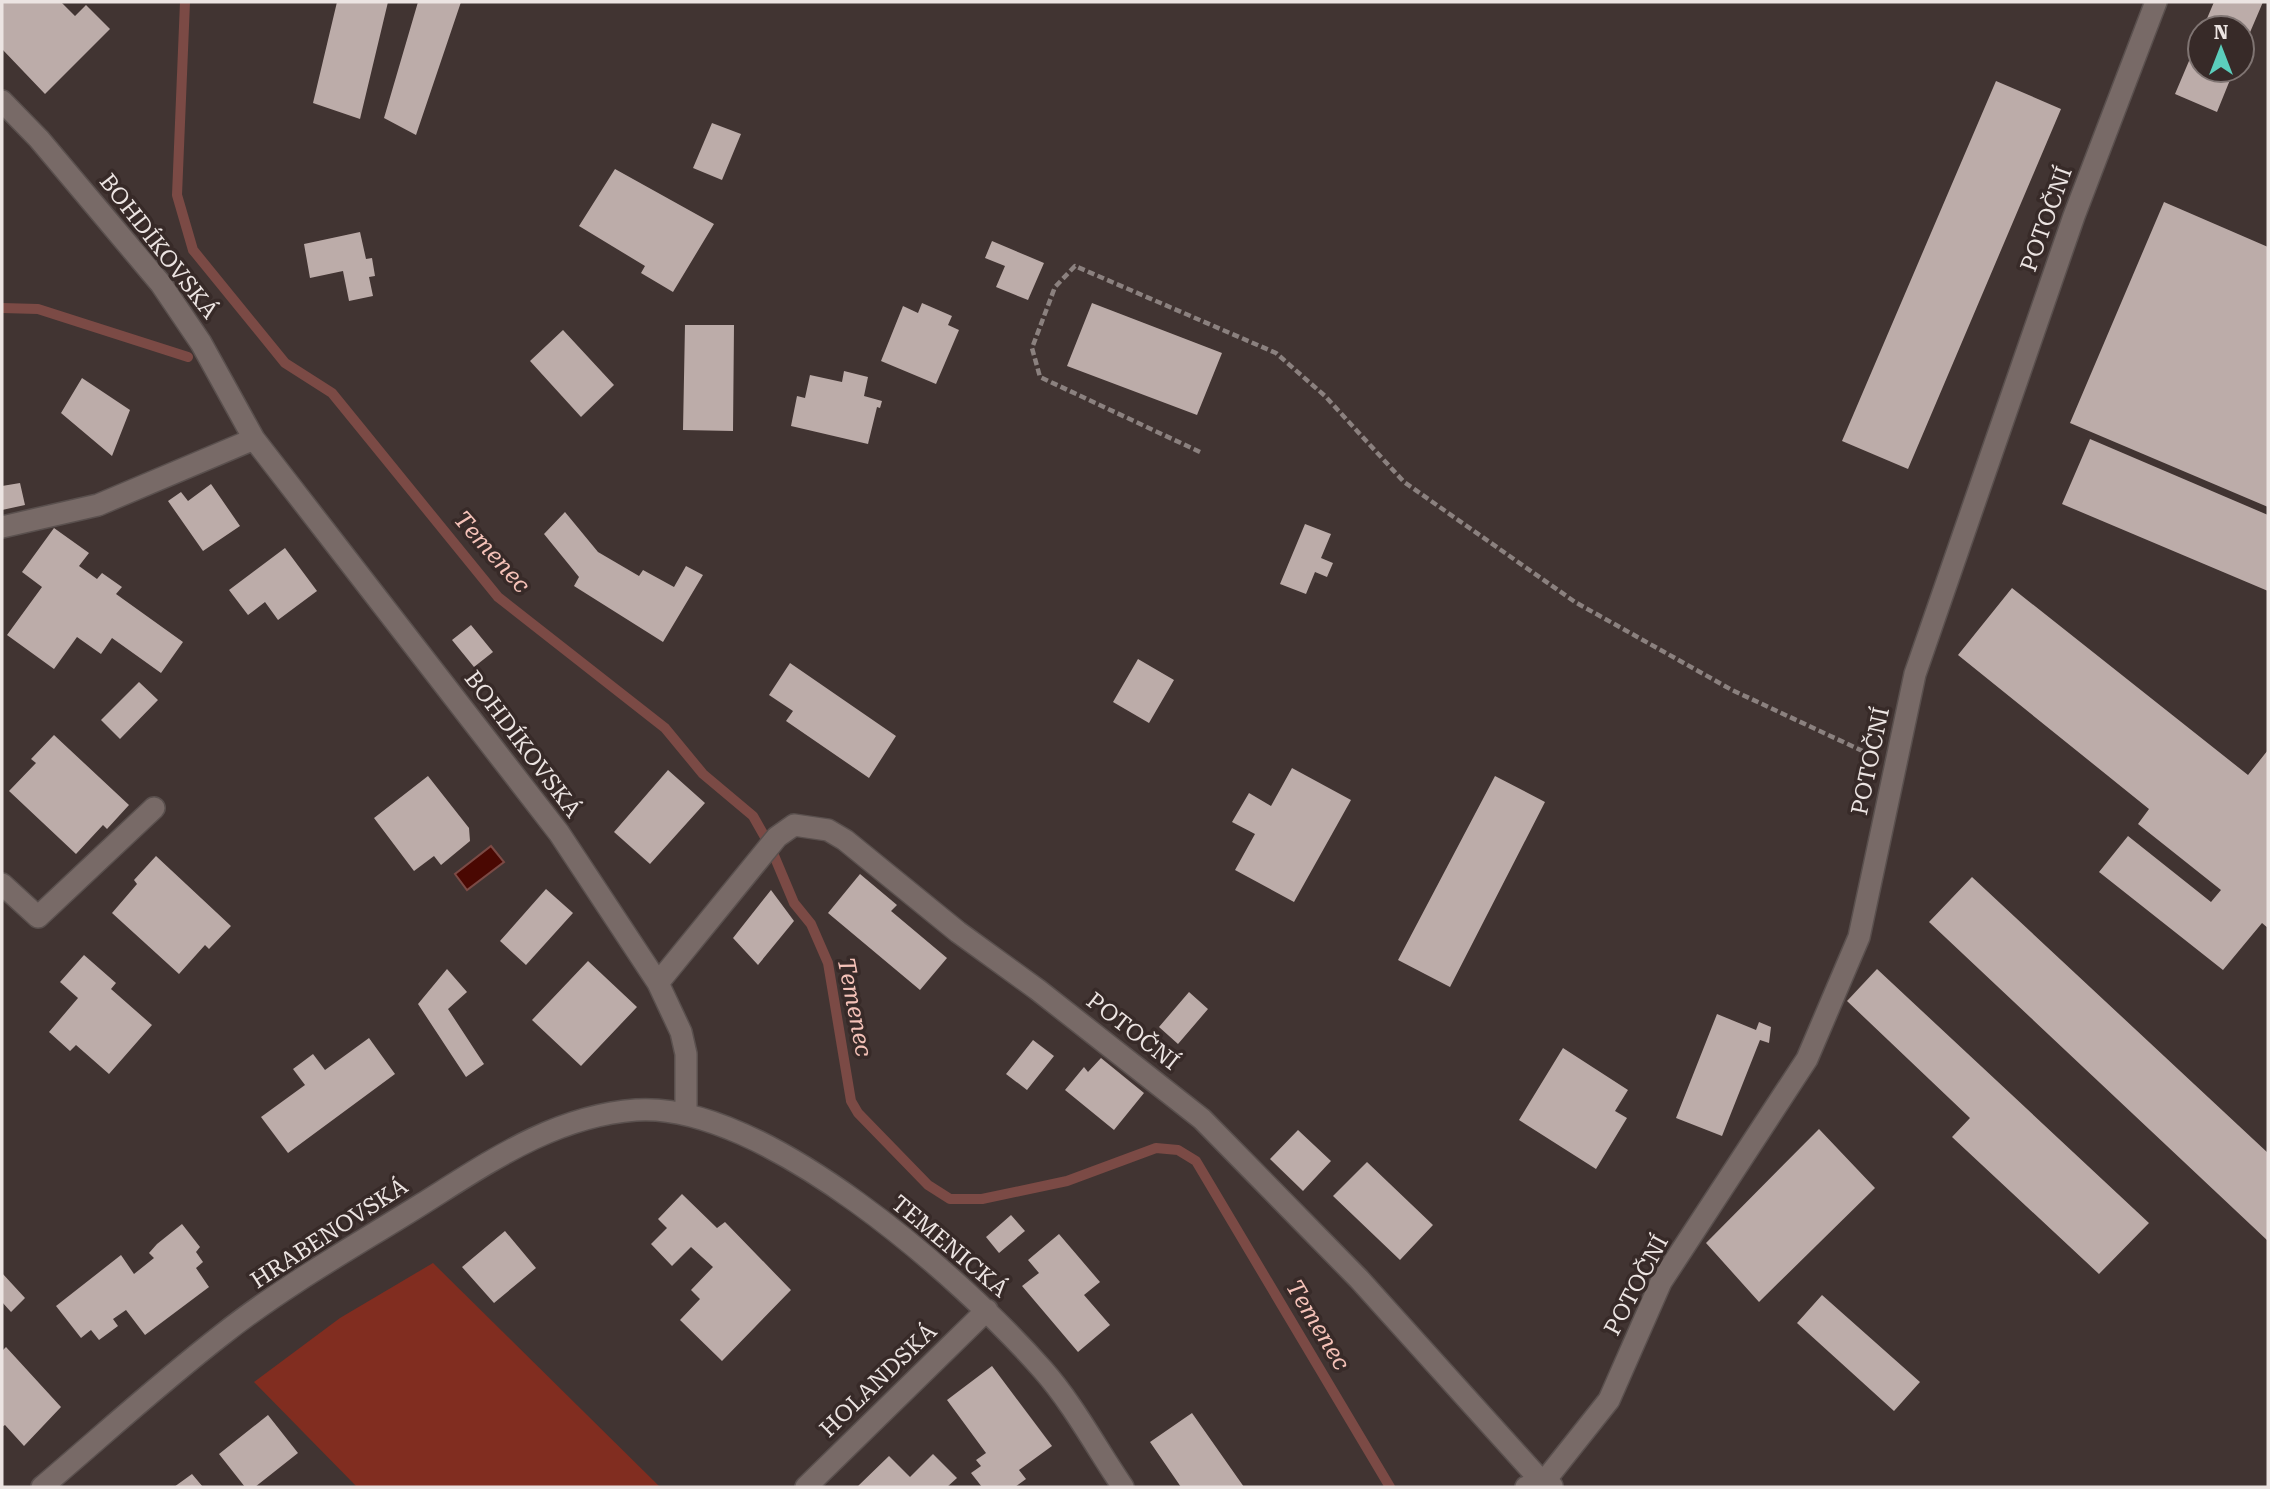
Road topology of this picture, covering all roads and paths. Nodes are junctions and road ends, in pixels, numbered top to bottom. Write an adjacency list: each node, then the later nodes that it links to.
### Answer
1 (2156, 2): 6 (street, POTOČNÍ)
2 (2, 101): 3 (street, BOHDÍKOVSKÁ)
3 (254, 439): 5 (street); 9 (street, BOHDÍKOVSKÁ)
4 (1200, 452): 6 (path)
5 (2, 527)
6 (1896, 766): 12 (street, POTOČNÍ)
7 (154, 808): 8 (street)
8 (2, 884)
9 (659, 983): 10 (street, BOHDÍKOVSKÁ); 12 (street, POTOČNÍ)
10 (685, 1112): 11 (street, TEMENICKÁ); 13 (street, HRABENOVSKÁ)
11 (987, 1310): 14 (street, HOLANDSKÁ); 15 (street, TEMENICKÁ)
12 (1541, 1486)
13 (43, 1487)
14 (806, 1487)
15 (1123, 1487)

